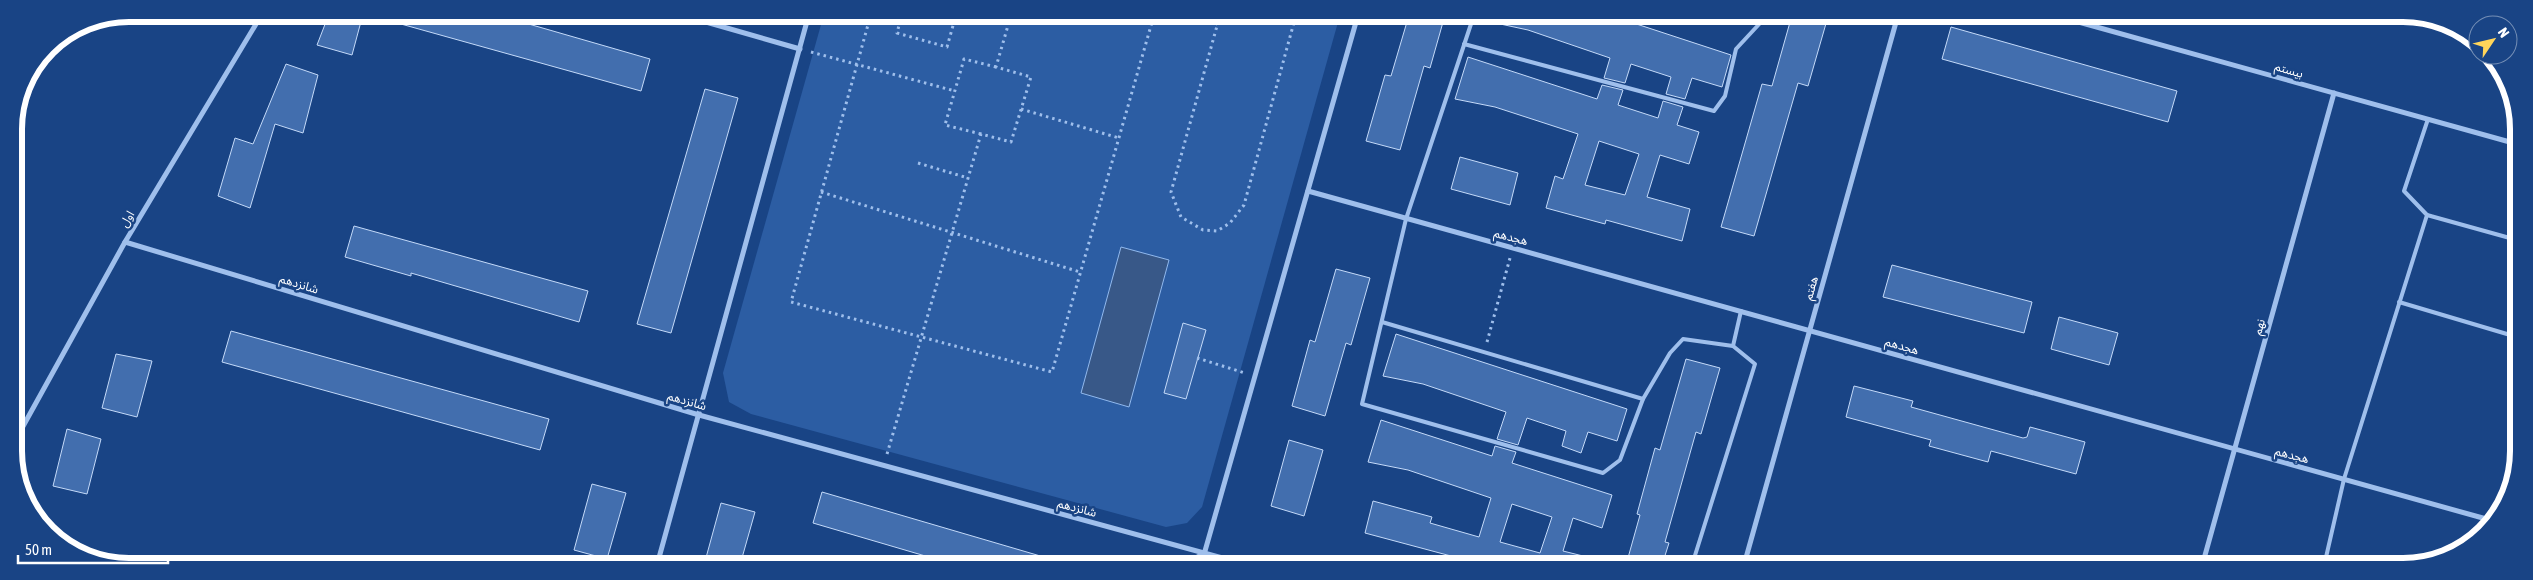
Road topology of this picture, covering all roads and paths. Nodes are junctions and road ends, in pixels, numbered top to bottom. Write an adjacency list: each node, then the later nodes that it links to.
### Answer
1 (1294, 22): 16 (path)
2 (1356, 22): 30 (street)
3 (1471, 22): 17 (lane)
4 (1761, 22): 17 (lane)
5 (1896, 22): 42 (street, هفتم)
6 (2079, 22): 22 (street, بیستم)
7 (257, 23): 36 (street, اول)
8 (708, 23): 18 (street)
9 (807, 23): 18 (street)
10 (869, 23): 19 (path)
11 (900, 23): 12 (path)
12 (954, 23)
13 (1009, 23): 20 (path)
14 (1152, 23): 26 (path)
15 (1212, 23): 16 (path)
16 (1217, 24)
17 (1464, 44): 33 (lane)
18 (800, 49): 19 (path); 50 (street)
19 (857, 65): 21 (path); 31 (path)
20 (996, 67): 21 (path); 23 (path)
21 (955, 91): 25 (path)
22 (2334, 93): 24 (street, بیستم); 52 (street, نهم)
23 (1021, 109): 25 (path); 26 (path)
24 (2428, 119): 27 (street, بیستم); 32 (lane)
25 (981, 134): 29 (path)
26 (1119, 138): 38 (path)
27 (2510, 142)
28 (918, 164): 29 (path)
29 (968, 178): 34 (path)
30 (1308, 191): 33 (street, هجدهم); 48 (street)
31 (822, 192): 34 (path); 44 (path)
32 (2427, 215): 35 (lane); 39 (lane)
33 (1406, 219): 37 (street, هجدهم); 41 (lane)
34 (952, 232): 38 (path); 44 (path)
35 (2510, 238)
36 (125, 242): 50 (street, شانزدهم); 51 (street, اول)
37 (1513, 248): 40 (street, هجدهم); 46 (path)
38 (1080, 272): 44 (path)
39 (2399, 302): 43 (lane); 54 (lane)
40 (1741, 311): 42 (street, هجدهم); 45 (lane)
41 (1382, 322): 46 (lane); 49 (lane)
42 (1810, 330): 52 (street, هجدهم); 58 (street, هفتم)
43 (2510, 335)
44 (921, 337): 53 (path)
45 (1732, 346): 49 (lane); 57 (lane)
46 (1484, 352): 49 (lane)
47 (1198, 358): 48 (path)
48 (1255, 376): 56 (street)
49 (1643, 399)
50 (699, 415): 53 (street, شانزدهم); 61 (street)
51 (22, 428)
52 (2235, 449): 54 (street, هجدهم); 59 (street, نهم)
53 (883, 465): 56 (street, شانزدهم)
54 (2344, 480): 55 (street, هجدهم); 60 (lane)
55 (2486, 519)
56 (1204, 554): 62 (lane); 63 (street); 64 (street, شانزدهم)
57 (1694, 557)
58 (1746, 557)
59 (2205, 557)
60 (2326, 557)
61 (659, 558)
62 (1197, 558)
63 (1203, 558)
64 (1218, 558)

